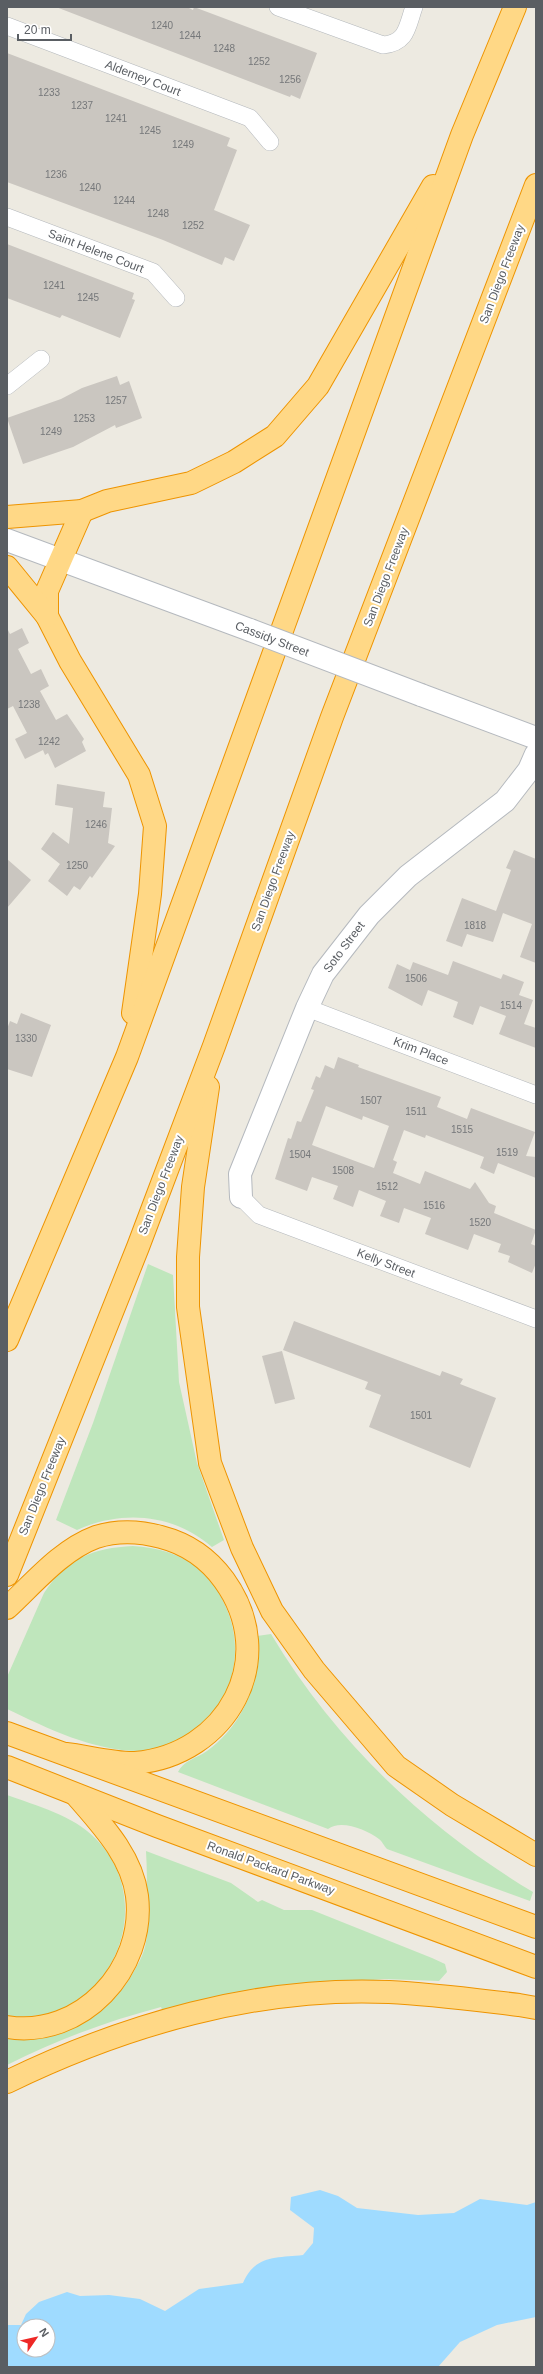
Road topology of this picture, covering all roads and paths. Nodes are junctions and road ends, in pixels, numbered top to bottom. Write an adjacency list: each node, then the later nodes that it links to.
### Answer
1 (515, 7): 5 (highway)
2 (287, 8): 3 (street)
3 (411, 15)
4 (7, 26): 6 (street, Alderney Court)
5 (462, 134): 12 (highway); 22 (highway)
6 (270, 142)
7 (536, 185): 21 (highway, San Diego Freeway)
8 (7, 217): 9 (street, Saint Helene Court)
9 (176, 298)
10 (41, 360): 11 (street)
11 (7, 386)
12 (82, 512): 13 (highway); 15 (highway)
13 (7, 517)
14 (7, 540): 15 (main road, Cassidy Street)
15 (60, 562): 17 (highway); 18 (main road, Cassidy Street, bridge)
16 (7, 567): 17 (highway)
17 (47, 616): 22 (highway)
18 (536, 738)
19 (536, 754): 20 (main road, Soto Street)
20 (307, 1008): 23 (street, Krim Place); 24 (main road, Soto Street)
21 (214, 1046): 27 (highway, San Diego Freeway); 33 (highway)
22 (127, 1057): 26 (highway)
23 (536, 1095)
24 (241, 1197): 25 (street, Kelly Street)
25 (536, 1319)
26 (7, 1340)
27 (7, 1575)
28 (7, 1608): 30 (highway)
29 (7, 1733): 30 (highway)
30 (66, 1754): 34 (highway)
31 (7, 1767): 32 (highway, Ronald Packard Parkway)
32 (74, 1793): 35 (highway, Ronald Packard Parkway); 37 (highway)
33 (536, 1854)
34 (536, 1927)
35 (536, 1967)
36 (536, 2008): 38 (highway)
37 (7, 2027)
38 (7, 2082)

